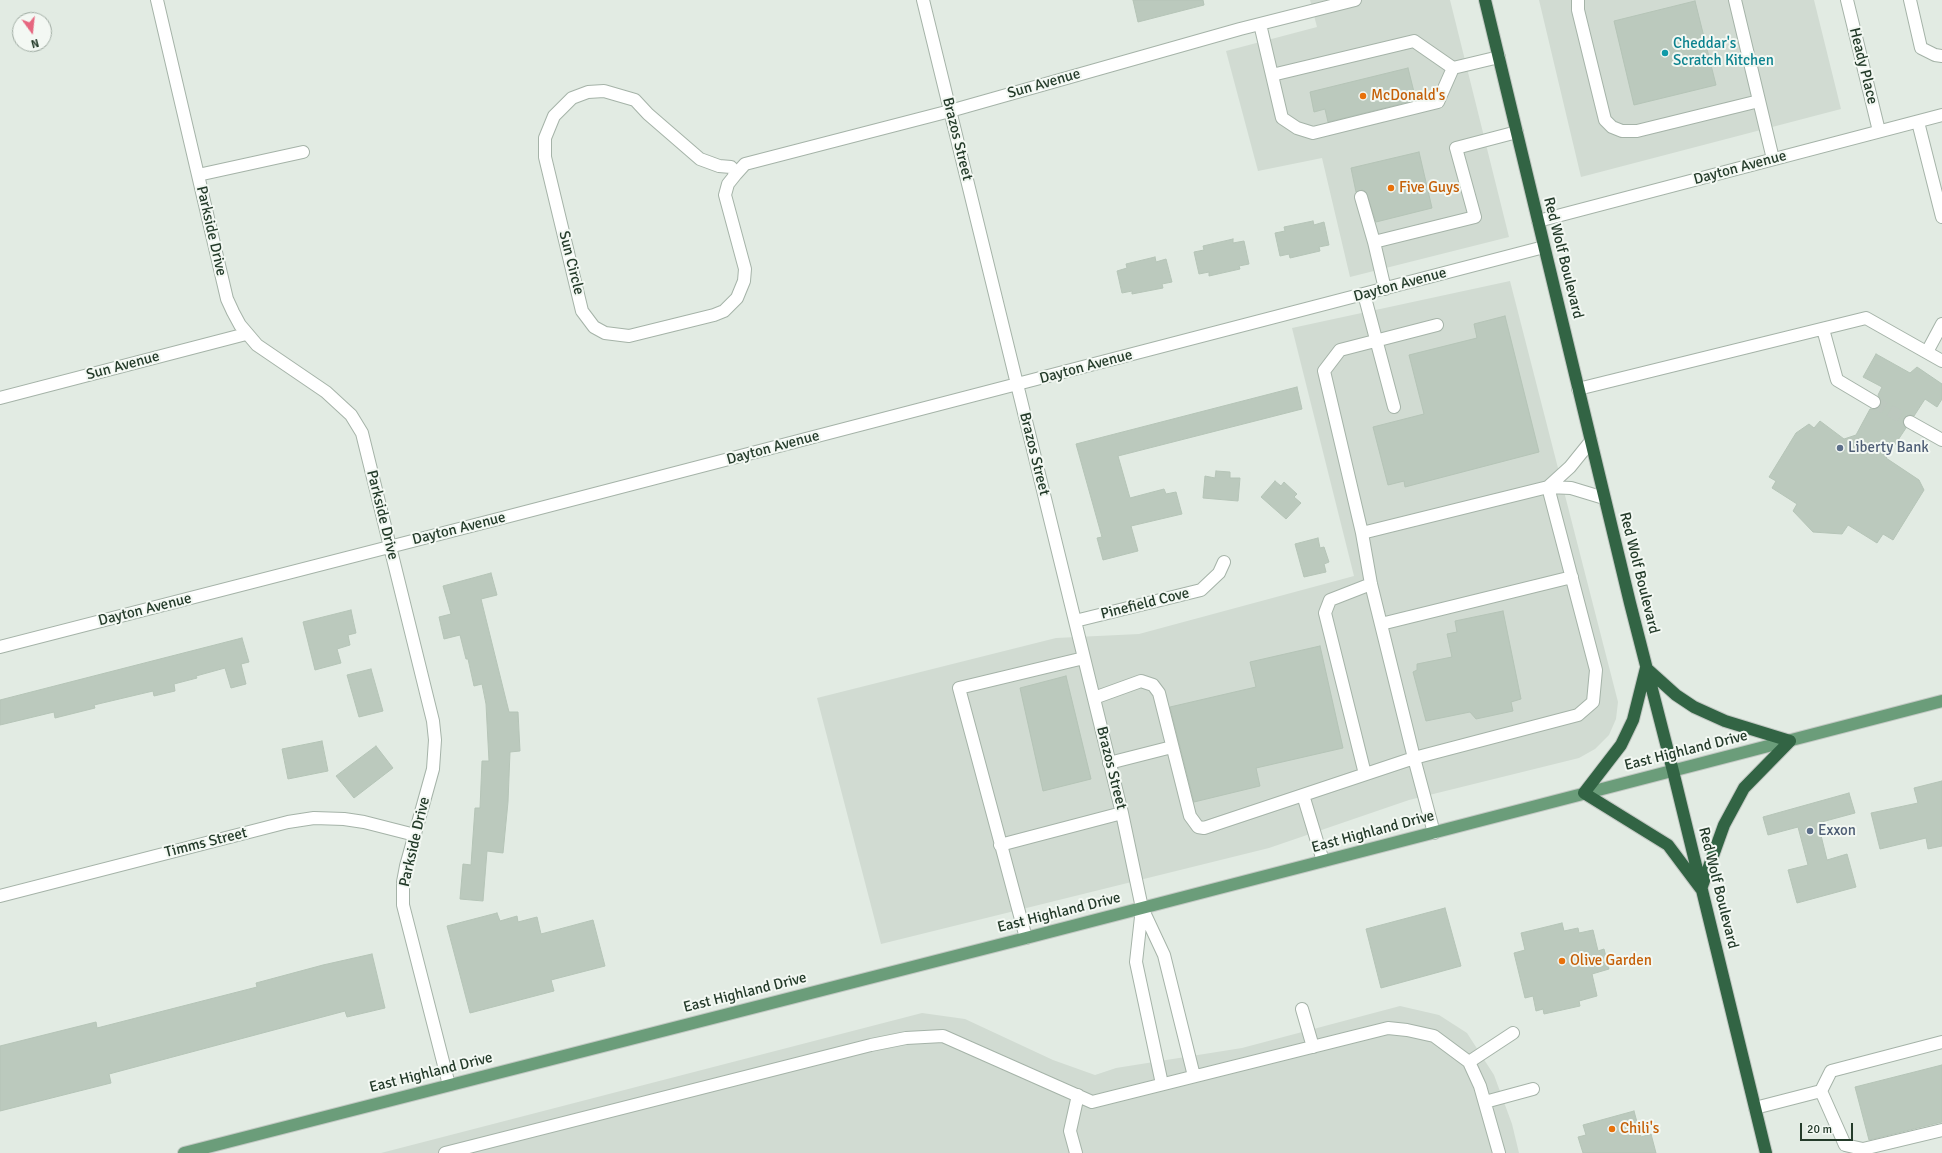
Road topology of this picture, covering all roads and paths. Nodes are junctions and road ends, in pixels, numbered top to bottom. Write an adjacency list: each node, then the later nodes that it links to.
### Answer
1 (157, 0): 24 (street, Parkside Drive)
2 (923, 0): 16 (street, Brazos Street)
3 (1355, 0): 9 (street, Sun Avenue)
4 (1485, 0): 12 (highway, Red Wolf Boulevard)
5 (1578, 0): 15 (street)
6 (1735, 0): 15 (street)
7 (1847, 0): 19 (street, Heady Place)
8 (1910, 0): 11 (street)
9 (1337, 2): 10 (street, Sun Avenue)
10 (1260, 24): 14 (street); 16 (street, Sun Avenue)
11 (1942, 56)
12 (1499, 57): 13 (street); 20 (highway, Red Wolf Boulevard)
13 (1453, 68): 14 (street); 14 (street)
14 (1272, 75)
15 (1759, 101): 22 (street)
16 (950, 111): 23 (street, Sun Avenue); 39 (street, Brazos Street)
17 (1942, 116): 18 (street, Dayton Avenue)
18 (1918, 122): 19 (street, Dayton Avenue); 26 (street)
19 (1879, 131): 22 (street, Dayton Avenue)
20 (1517, 132): 27 (highway, Red Wolf Boulevard); 28 (street)
21 (303, 152): 24 (street)
22 (1773, 159): 27 (street, Dayton Avenue)
23 (736, 174): 23 (street, Sun Circle)
24 (198, 175): 35 (street, Parkside Drive)
25 (1361, 197): 28 (street)
26 (1942, 217)
27 (1538, 221): 29 (highway, Red Wolf Boulevard)
28 (1374, 242): 30 (street)
29 (1544, 247): 30 (street, Dayton Avenue); 40 (highway, Red Wolf Boulevard)
30 (1385, 289): 31 (street, Dayton Avenue)
31 (1364, 294): 36 (street); 39 (street, Dayton Avenue)
32 (1942, 324): 37 (street)
33 (1437, 325): 36 (street)
34 (1823, 329): 37 (street); 40 (street); 42 (street)
35 (246, 334): 41 (street, Sun Avenue); 50 (street, Parkside Drive)
36 (1377, 341): 43 (street); 49 (street)
37 (1927, 352): 38 (street)
38 (1942, 361)
39 (1018, 385): 50 (street, Dayton Avenue); 54 (street, Brazos Street)
40 (1578, 389): 46 (highway, Red Wolf Boulevard)
41 (1, 394)
42 (1874, 402)
43 (1394, 407)
44 (1910, 422): 45 (street)
45 (1942, 440)
46 (1591, 441): 47 (street); 48 (highway, Red Wolf Boulevard)
47 (1548, 487): 48 (street); 49 (street); 52 (street)
48 (1604, 498): 58 (highway, Red Wolf Boulevard)
49 (1362, 533): 53 (street)
50 (390, 547): 56 (street, Dayton Avenue); 71 (street, Parkside Drive)
51 (1224, 562): 54 (street, Pinefield Cove)
52 (1572, 577): 55 (street); 63 (street)
53 (1371, 584): 55 (street); 66 (street)
54 (1075, 621): 57 (street, Brazos Street)
55 (1381, 624): 63 (street)
56 (0, 647)
57 (1084, 658): 59 (street, Brazos Street); 72 (street)
58 (1646, 668): 61 (highway); 65 (highway, Red Wolf Boulevard); 67 (highway)
59 (1094, 698): 62 (street); 64 (street, Brazos Street)
60 (1942, 701): 61 (main road, East Highland Drive)
61 (1790, 741): 65 (main road, East Highland Drive); 74 (highway)
62 (1172, 747): 64 (street); 68 (street)
63 (1414, 758): 66 (street); 70 (street)
64 (1109, 763): 69 (street, Brazos Street)
65 (1673, 770): 67 (main road, East Highland Drive); 74 (highway, Red Wolf Boulevard)
66 (1365, 774): 68 (street)
67 (1584, 794): 70 (main road, East Highland Drive); 74 (highway)
68 (1303, 795): 73 (street)
69 (1122, 812): 72 (street); 76 (street, Brazos Street)
70 (1434, 833): 73 (main road, East Highland Drive)
71 (415, 835): 75 (street, Timms Street); 85 (street, Parkside Drive)
72 (1000, 845): 77 (street)
73 (1323, 862): 76 (main road, East Highland Drive)
74 (1701, 889): 90 (highway, Red Wolf Boulevard)
75 (0, 896)
76 (1142, 908): 77 (main road, East Highland Drive); 83 (street); 84 (street)
77 (1026, 938): 85 (main road, East Highland Drive)
78 (1302, 1008): 81 (street)
79 (1513, 1033): 82 (street)
80 (1942, 1042): 87 (street)
81 (1313, 1047): 82 (street); 83 (street)
82 (1469, 1062): 89 (street)
83 (1194, 1076): 84 (street)
84 (1162, 1084): 88 (street)
85 (449, 1085): 92 (main road, East Highland Drive)
86 (1533, 1089): 89 (street)
87 (1821, 1091): 90 (street); 91 (street)
88 (1078, 1095): 93 (street); 94 (street)
89 (1485, 1102): 95 (street)
90 (1755, 1108): 96 (highway, Red Wolf Boulevard)
91 (1942, 1130)
92 (184, 1153)
93 (445, 1153)
94 (1076, 1153)
95 (1498, 1153)
96 (1766, 1153)

